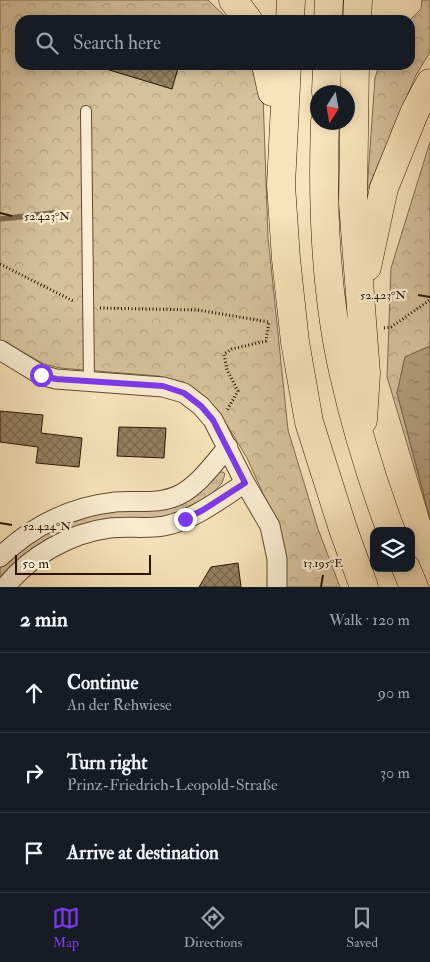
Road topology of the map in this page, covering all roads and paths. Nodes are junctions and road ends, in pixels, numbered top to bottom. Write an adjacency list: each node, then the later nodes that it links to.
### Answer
1 (233, 0): 6 (highway)
2 (276, 0): 7 (highway)
3 (291, 0): 8 (highway)
4 (330, 0): 9 (highway)
5 (358, 0): 10 (highway)
6 (244, 15)
7 (276, 15)
8 (290, 15)
9 (328, 15)
10 (357, 15)
11 (267, 70): 18 (highway)
12 (274, 70): 18 (highway)
13 (287, 70): 21 (highway)
14 (326, 70): 17 (highway)
15 (354, 70): 24 (highway)
16 (430, 83): 24 (highway)
17 (326, 85)
18 (272, 92): 21 (highway)
19 (86, 111): 25 (lane)
20 (324, 130): 30 (highway)
21 (281, 185): 38 (highway)
22 (0, 264): 25 (path)
23 (430, 300): 26 (path)
24 (360, 301): 30 (highway)
25 (88, 308): 28 (lane); 29 (path)
26 (378, 329)
27 (0, 350): 28 (street)
28 (89, 381): 31 (street)
29 (226, 412)
30 (362, 442): 33 (highway)
31 (228, 447): 32 (street); 34 (street)
32 (245, 483): 36 (street); 37 (street)
33 (390, 527)
34 (0, 558)
35 (408, 572): 39 (highway)
36 (5, 587)
37 (277, 587)
38 (364, 587)
39 (414, 587)

